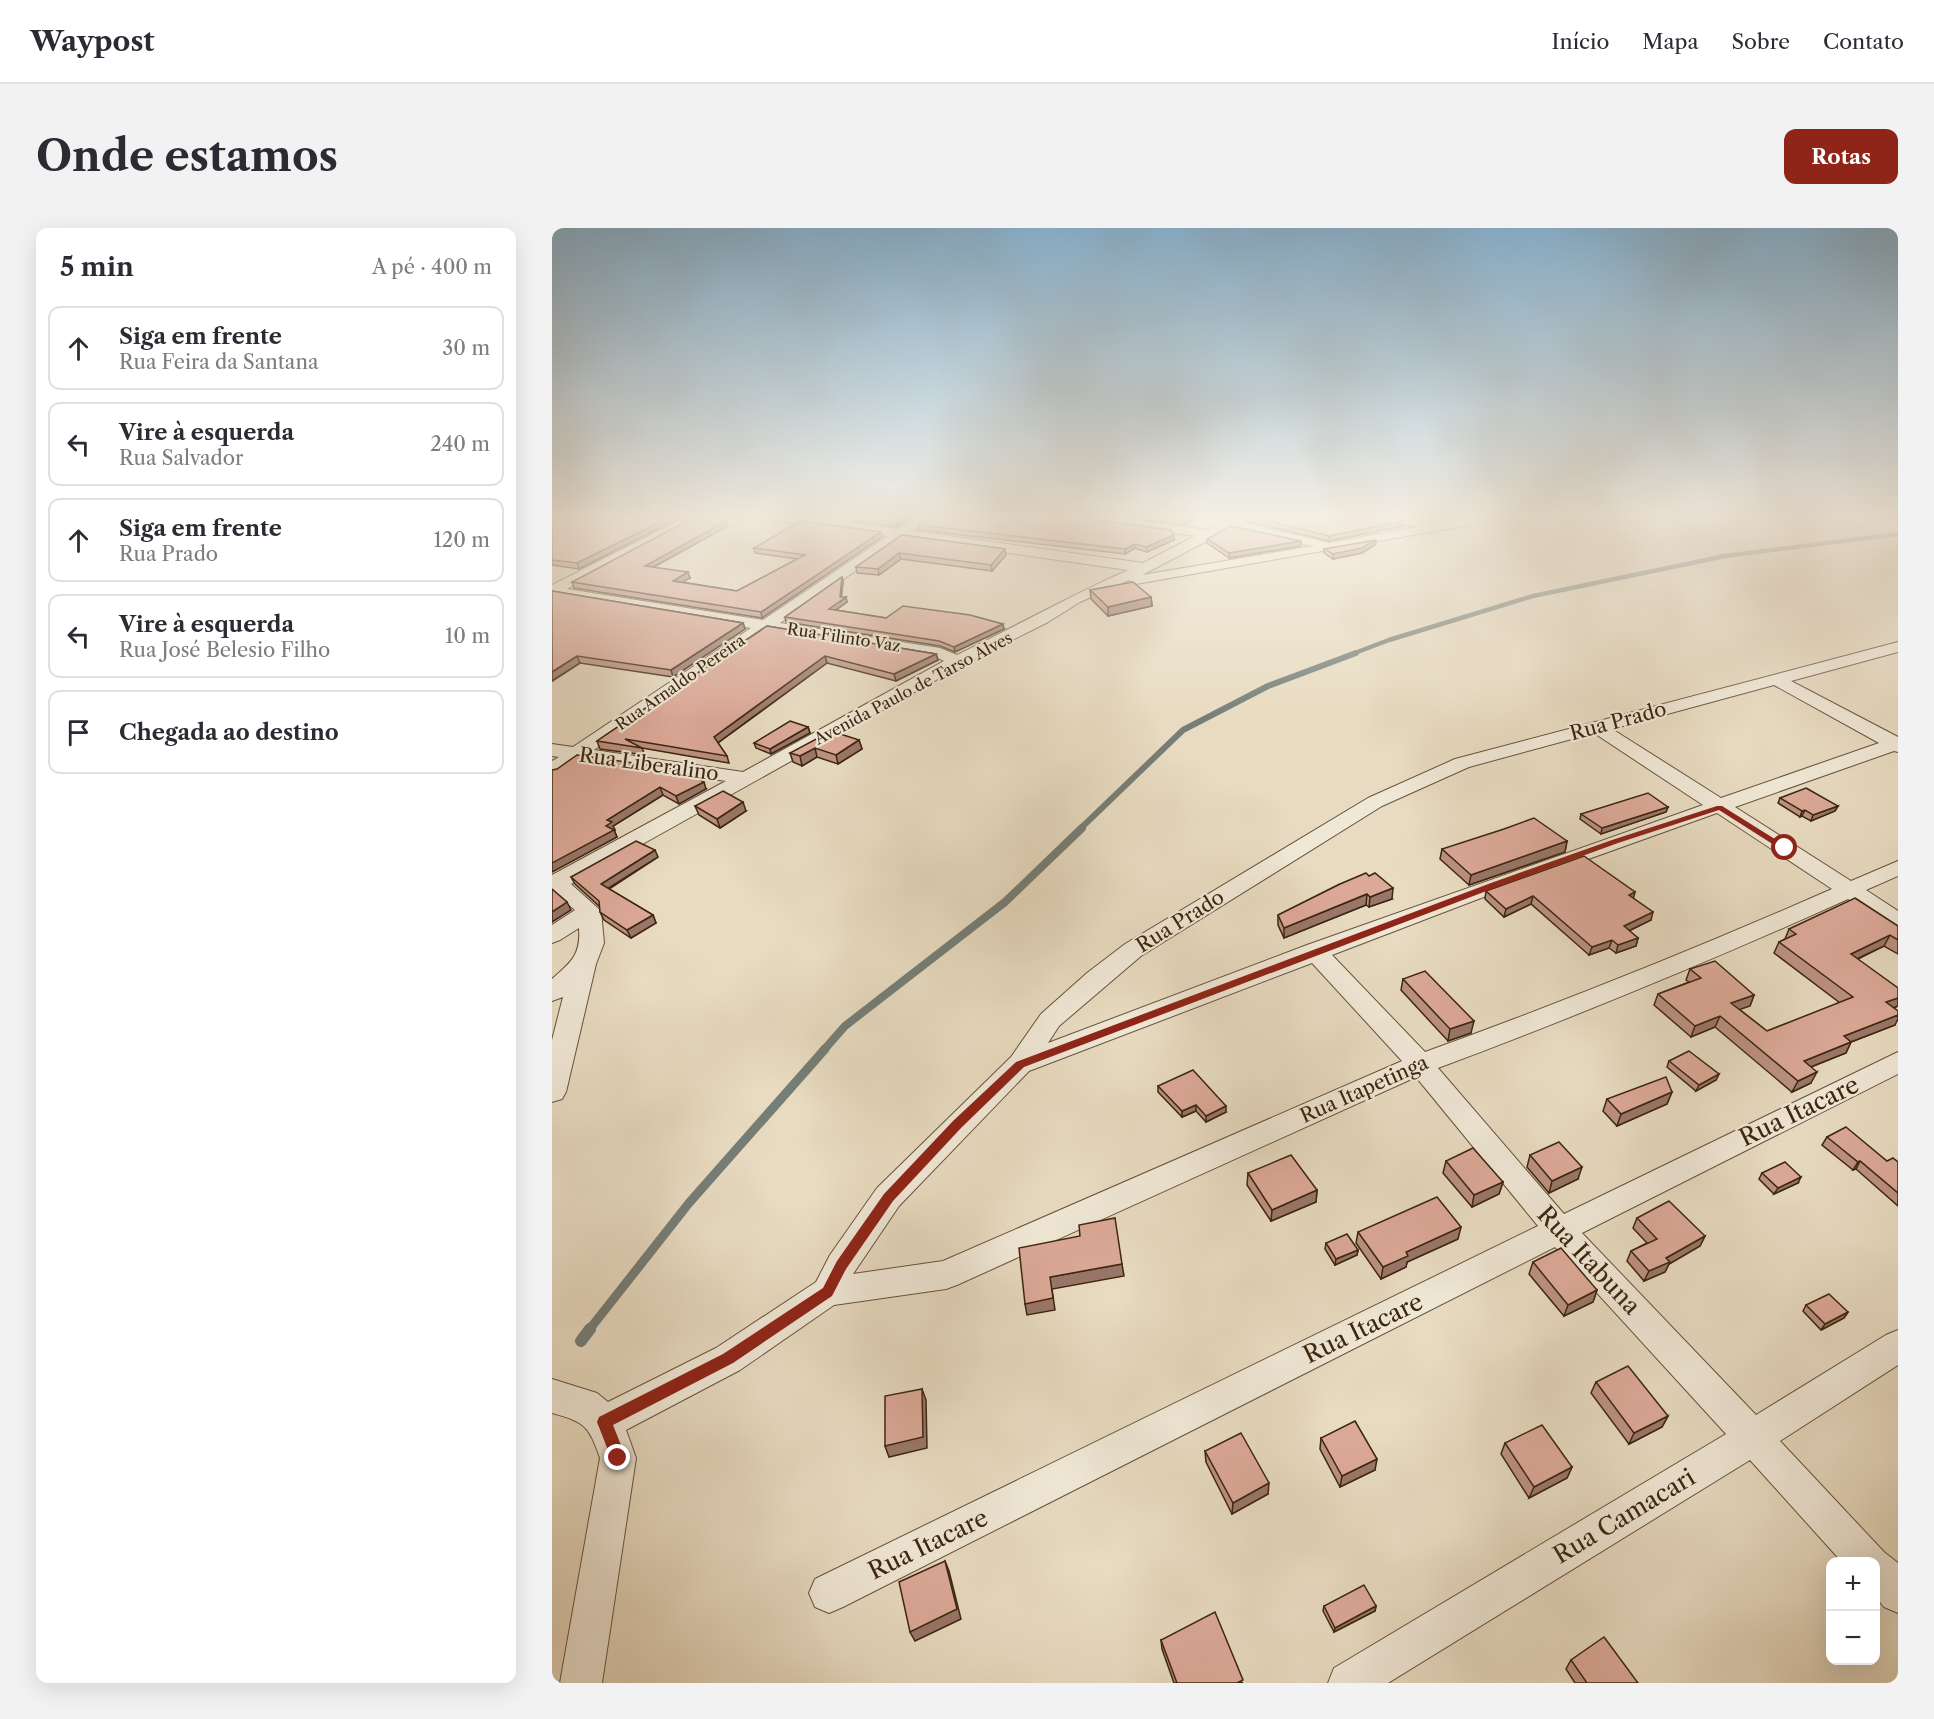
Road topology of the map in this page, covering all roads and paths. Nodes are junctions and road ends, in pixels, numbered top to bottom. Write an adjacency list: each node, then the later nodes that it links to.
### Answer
1 (568, 583): 5 (street)
2 (825, 583): 6 (street, Rua Arnaldo Pereira)
3 (1116, 583): 4 (street)
4 (1110, 584): 8 (street, Avenida Paulo de Tarso Alves)
5 (552, 591): 6 (street, Rua Filinto Vaz)
6 (763, 624): 8 (street, Rua Filinto Vaz); 13 (street, Rua Arnaldo Pereira)
7 (1898, 647): 9 (street, Rua Prado)
8 (957, 661): 15 (street, Avenida Paulo de Tarso Alves)
9 (1779, 681): 10 (street, Rua Prado); 11 (street)
10 (1597, 727): 16 (street); 27 (street, Rua Prado)
11 (1897, 745): 16 (street)
12 (552, 750): 13 (street, Rua Liberalino)
13 (576, 754): 14 (street, Rua Arnaldo Pereira); 15 (street, Rua Liberalino)
14 (552, 770)
15 (746, 778): 18 (street, Avenida Paulo de Tarso Alves)
16 (1719, 807): 19 (street); 23 (street)
17 (1898, 868): 19 (street, Rua Itapetinga)
18 (554, 882): 20 (street)
19 (1850, 889): 21 (street); 28 (street, Rua Itapetinga)
20 (590, 911): 22 (street); 24 (street)
21 (1898, 921)
22 (552, 935)
23 (1315, 951): 27 (street); 28 (street, Rua Itabuna)
24 (584, 964): 25 (street); 29 (street)
25 (552, 993)
26 (1898, 1062): 30 (street, Rua Itacare)
27 (1020, 1064): 31 (street, Rua Prado)
28 (1419, 1064): 30 (street, Rua Itabuna); 31 (street, Rua Itapetinga)
29 (552, 1092)
30 (1559, 1230): 35 (street, Rua Itabuna); 38 (street, Rua Itacare)
31 (827, 1292): 34 (street, Rua Prado)
32 (1898, 1346): 35 (street, Rua Camacari)
33 (552, 1396): 34 (street)
34 (604, 1422): 40 (street)
35 (1754, 1437): 36 (street, Rua Itabuna); 41 (street, Rua Camacari)
36 (1864, 1557)
37 (1880, 1573): 39 (street)
38 (829, 1593)
39 (1898, 1593)
40 (581, 1683)
41 (1349, 1683)

